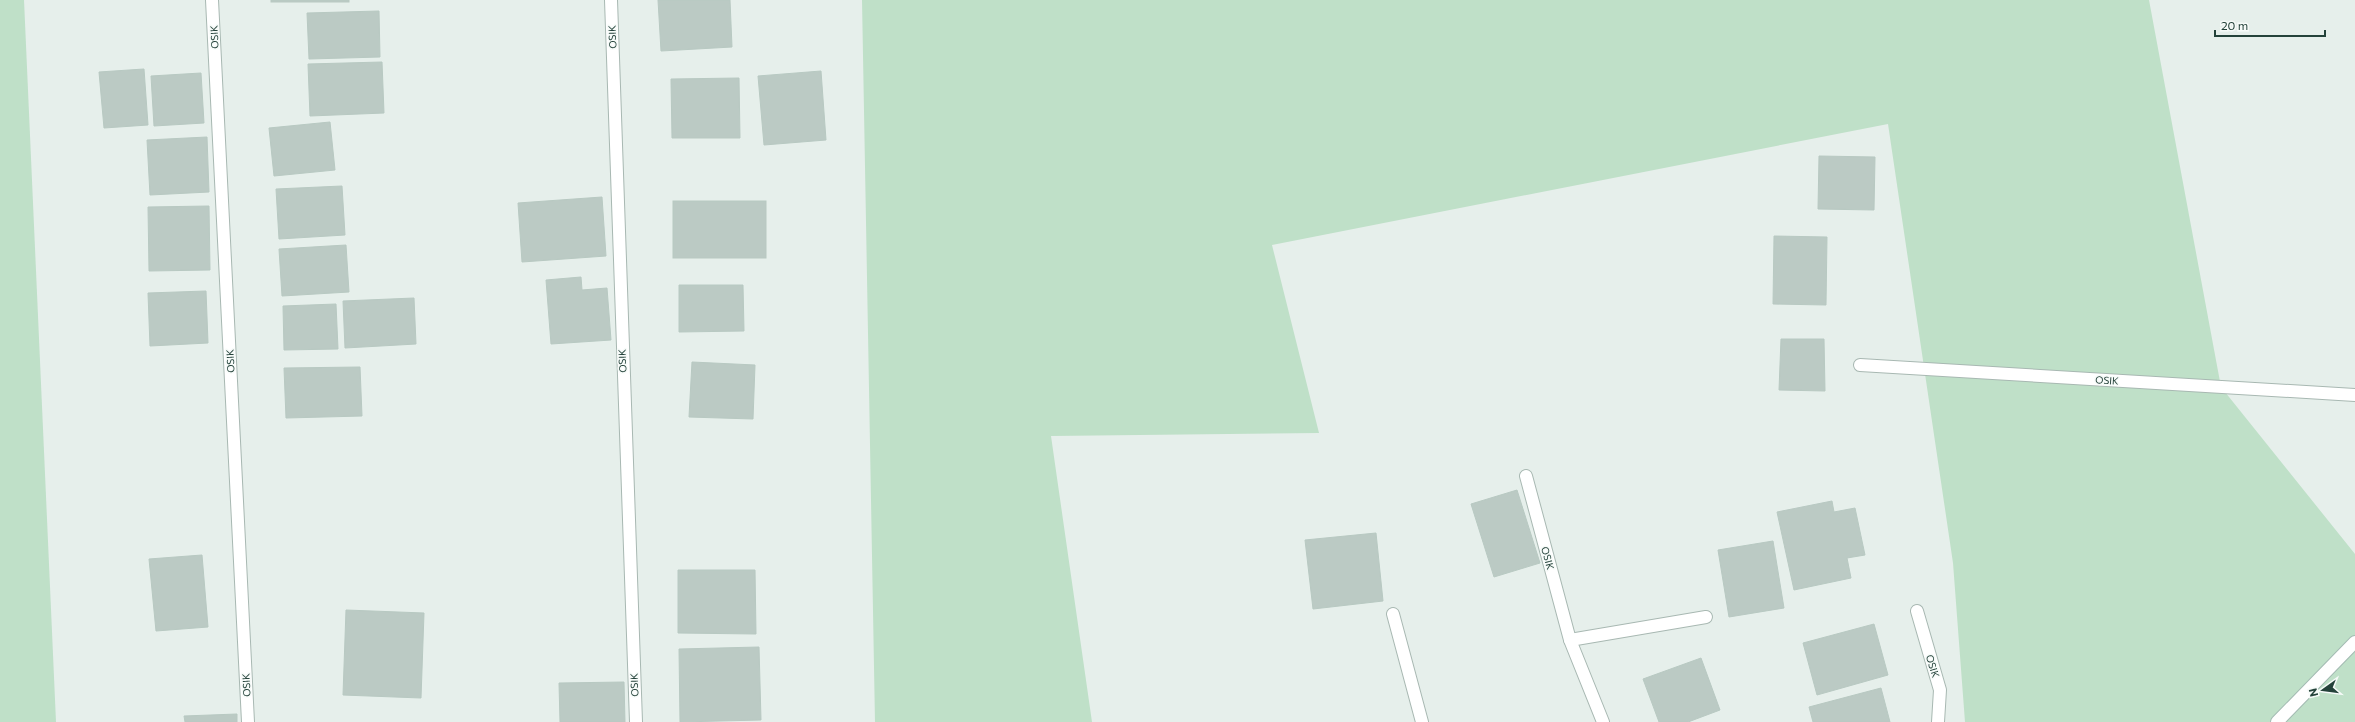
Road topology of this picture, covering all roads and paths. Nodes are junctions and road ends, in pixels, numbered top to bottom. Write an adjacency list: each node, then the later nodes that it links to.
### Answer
1 (212, 0): 11 (street, OSIK)
2 (611, 0): 12 (street, OSIK)
3 (1860, 365): 4 (street, OSIK)
4 (2355, 395)
5 (1526, 476): 9 (street, OSIK)
6 (1917, 611): 15 (street, OSIK)
7 (1393, 614): 13 (street)
8 (1706, 617): 9 (street)
9 (1570, 640): 14 (street, OSIK)
10 (2355, 642): 16 (street)
11 (248, 722)
12 (636, 722)
13 (1422, 722)
14 (1603, 722)
15 (1938, 722)
16 (2277, 722)

